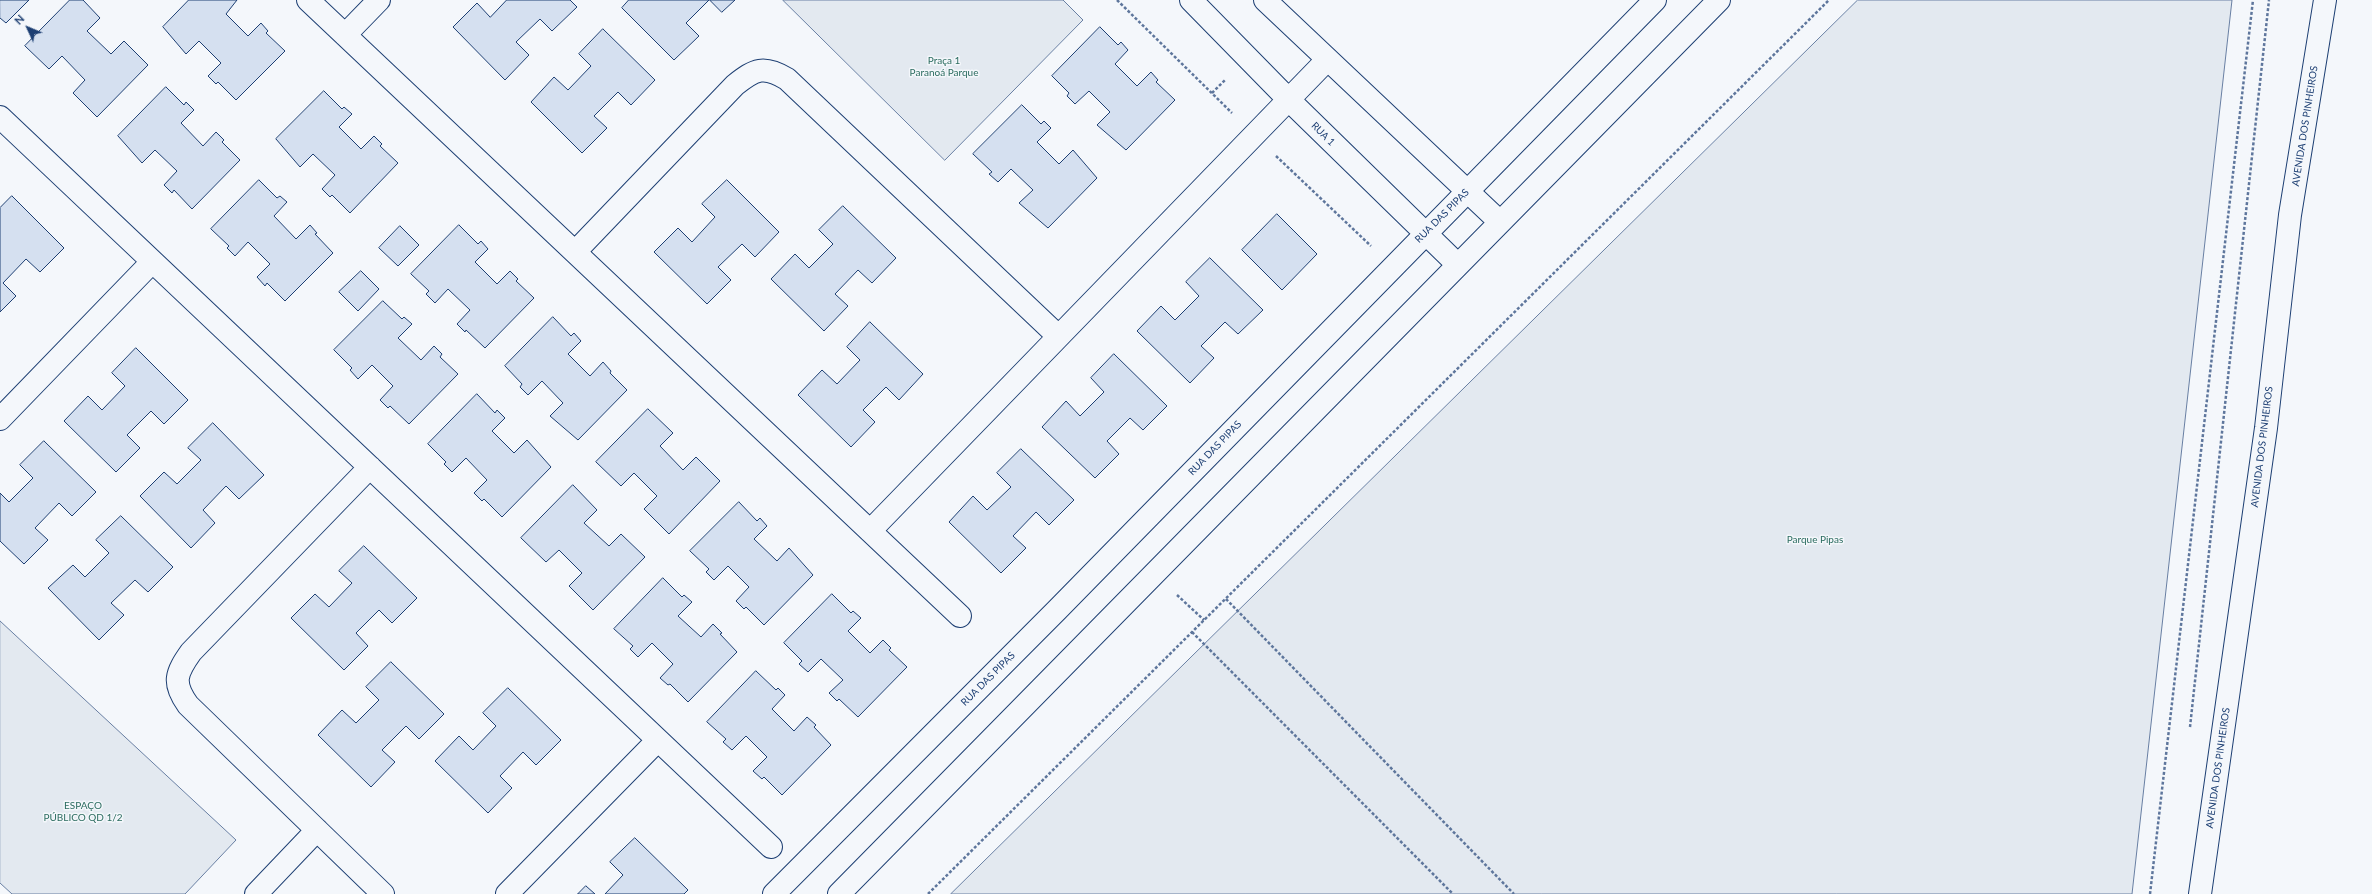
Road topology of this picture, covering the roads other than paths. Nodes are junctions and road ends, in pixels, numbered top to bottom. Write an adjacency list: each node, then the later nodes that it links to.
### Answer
1 (308, 0): 8 (street)
2 (379, 0): 8 (street)
3 (1191, 0): 10 (street, RUA 1)
4 (1265, 0): 9 (street)
5 (1655, 0): 12 (street, RUA DAS PIPAS)
6 (1719, 0): 13 (street)
7 (2325, 0): 31 (street, AVENIDA DOS PINHEIROS)
8 (345, 35): 15 (street)
9 (1327, 60): 10 (street); 12 (street)
10 (1289, 100): 14 (street, RUA 1); 18 (street)
11 (0, 117): 16 (street)
12 (1467, 191): 13 (street); 14 (street, RUA DAS PIPAS)
13 (1500, 222): 17 (street)
14 (1425, 234): 17 (street, RUA 1); 29 (street, RUA DAS PIPAS)
15 (575, 252): 18 (street); 21 (street)
16 (152, 262): 19 (street); 20 (street)
17 (1458, 265): 30 (street)
18 (1058, 336): 21 (street)
19 (0, 419)
20 (370, 467): 23 (street); 24 (street)
21 (870, 531): 22 (street)
22 (960, 616)
23 (658, 740): 25 (street); 28 (street)
24 (317, 830): 26 (street); 27 (street)
25 (771, 847)
26 (256, 894)
27 (383, 894)
28 (507, 894)
29 (774, 894)
30 (839, 894)
31 (2200, 894)

